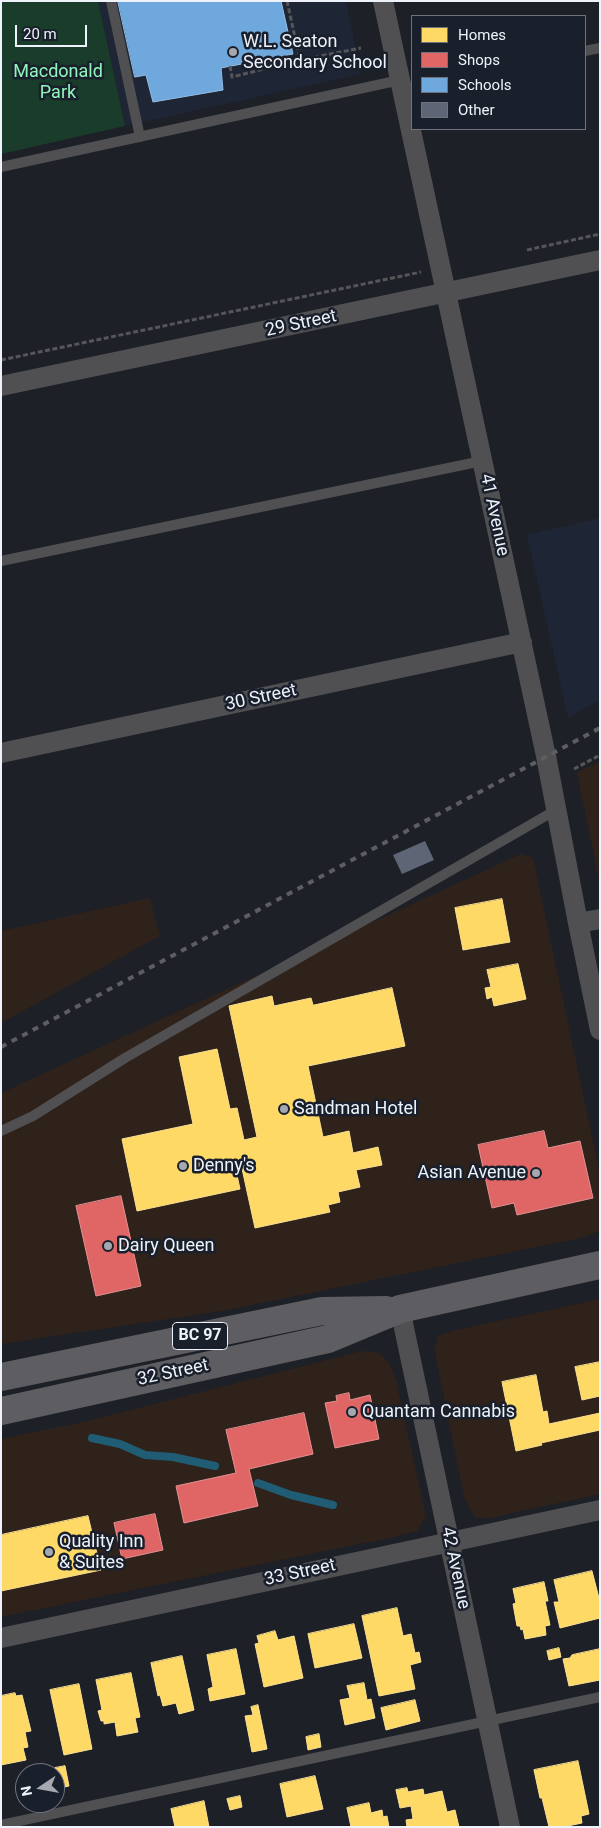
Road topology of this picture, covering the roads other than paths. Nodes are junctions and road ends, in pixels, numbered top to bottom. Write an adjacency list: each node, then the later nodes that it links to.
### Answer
1 (110, 1): 8 (lane)
2 (383, 1): 5 (street, 41 Avenue)
3 (600, 48): 4 (lane)
4 (586, 51)
5 (405, 87): 6 (street, 41 Avenue); 8 (lane)
6 (411, 117)
7 (414, 130): 11 (street, 41 Avenue)
8 (140, 137): 9 (lane)
9 (1, 167)
10 (600, 260): 11 (street, 29 Street)
11 (446, 293): 12 (street, 29 Street); 13 (street, 41 Avenue)
12 (1, 386)
13 (482, 460): 14 (lane); 15 (street, 41 Avenue)
14 (1, 560)
15 (522, 642): 16 (street, 30 Street); 17 (street, 41 Avenue)
16 (1, 753)
17 (556, 810): 19 (street, 41 Avenue); 21 (lane)
18 (600, 918): 19 (street)
19 (578, 923): 20 (street, 41 Avenue)
20 (600, 1030)
21 (1, 1131)
22 (600, 1265): 23 (highway, 32 Street / BC 97)
23 (400, 1309): 24 (highway, 32 Street / BC 97); 25 (highway, 32 Street / BC 97); 27 (street, 42 Avenue)
24 (1, 1377)
25 (1, 1411)
26 (600, 1510): 27 (street, 33 Street)
27 (449, 1541): 28 (street, 33 Street); 30 (street, 42 Avenue)
28 (1, 1638)
29 (600, 1697): 30 (lane)
30 (488, 1721): 31 (lane); 32 (street, 42 Avenue)
31 (1, 1825)
32 (510, 1827)

